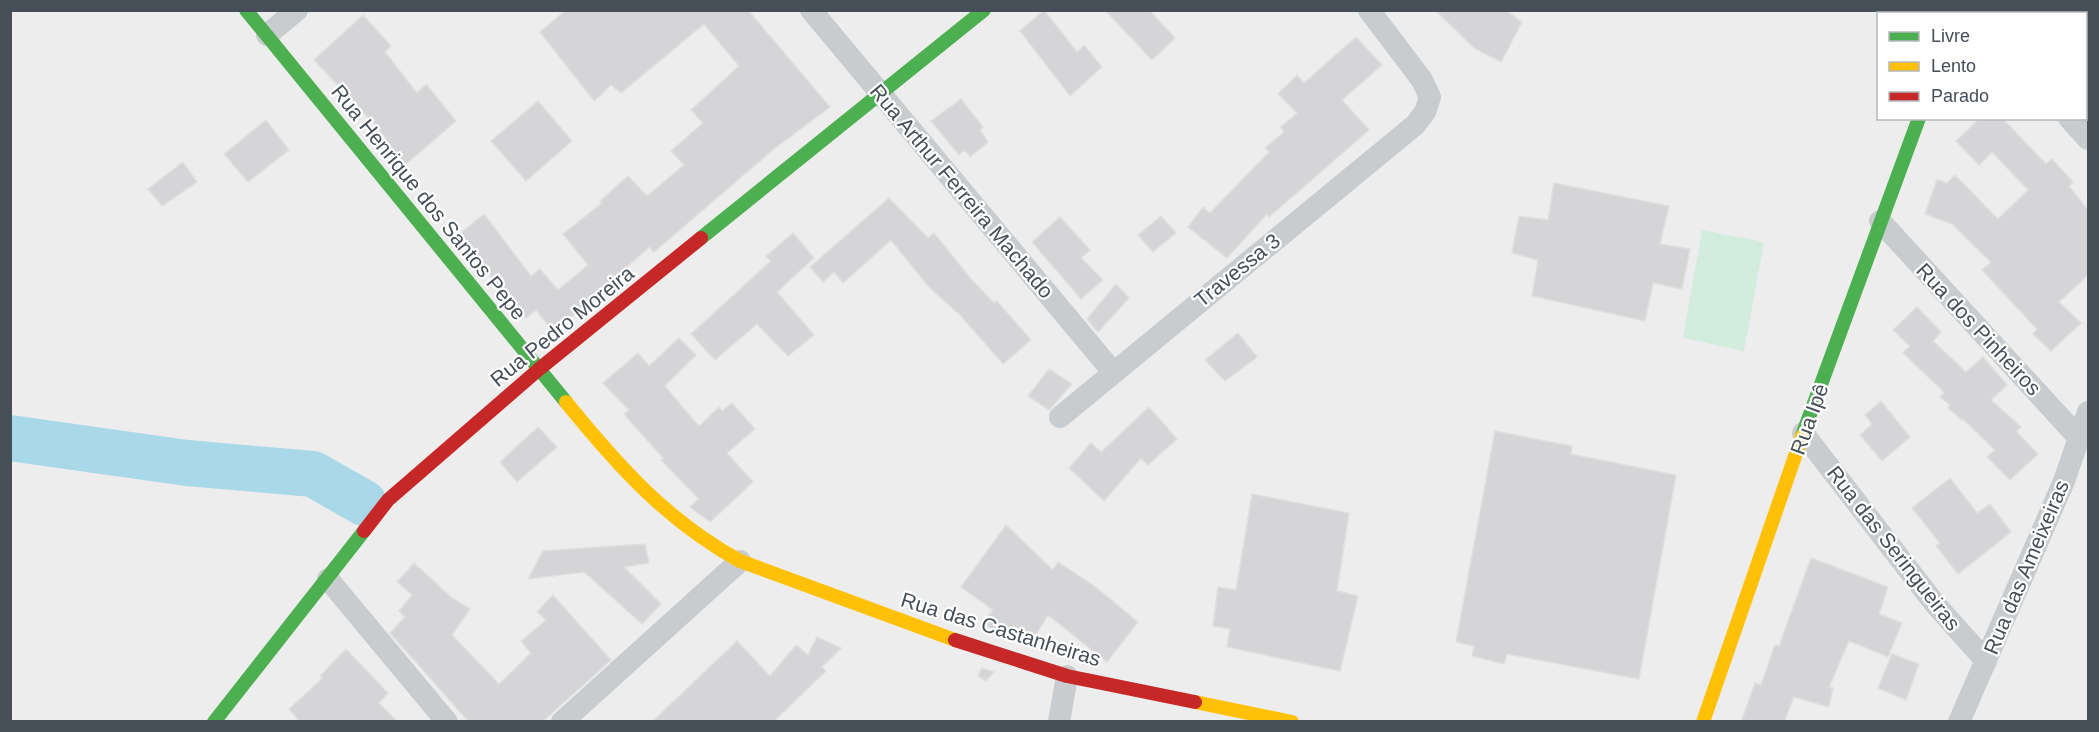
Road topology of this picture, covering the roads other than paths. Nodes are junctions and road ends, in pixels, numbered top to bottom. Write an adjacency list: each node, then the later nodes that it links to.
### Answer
1 (246, 10): 6 (street, Rua Henrique dos Santos Pepe)
2 (297, 10): 6 (street)
3 (811, 10): 7 (street, Rua Arthur Ferreira Machado)
4 (984, 10): 7 (street, Rua Pedro Moreira)
5 (1369, 10): 13 (street, Travessa 3)
6 (267, 34): 12 (street, Rua Henrique dos Santos Pepe)
7 (882, 94): 12 (street, Rua Pedro Moreira); 13 (street, Rua Arthur Ferreira Machado)
8 (1918, 120): 11 (street, Rua Ipê)
9 (2071, 120): 10 (street)
10 (2088, 139)
11 (1880, 221): 16 (street, Rua Ipê); 17 (street, Rua dos Pinheiros)
12 (538, 370): 18 (street, Rua Henrique dos Santos Pepe); 19 (street, Rua Pedro Moreira)
13 (1113, 372): 15 (street, Travessa 3)
14 (2088, 411): 17 (street, Rua das Ameixeiras)
15 (1060, 417)
16 (1803, 433): 20 (street, Rua das Seringueiras); 27 (street, Rua Ipê)
17 (2078, 437): 20 (street, Rua das Ameixeiras)
18 (740, 561): 21 (street, Rua das Castanheiras); 24 (street)
19 (328, 579): 22 (street, Rua Pedro Moreira); 23 (street)
20 (1986, 661): 28 (street, Rua das Ameixeiras)
21 (1067, 676): 25 (street); 26 (street, Rua das Castanheiras)
22 (214, 722)
23 (447, 722)
24 (562, 722)
25 (1059, 722)
26 (1292, 722)
27 (1703, 722)
28 (1959, 722)

